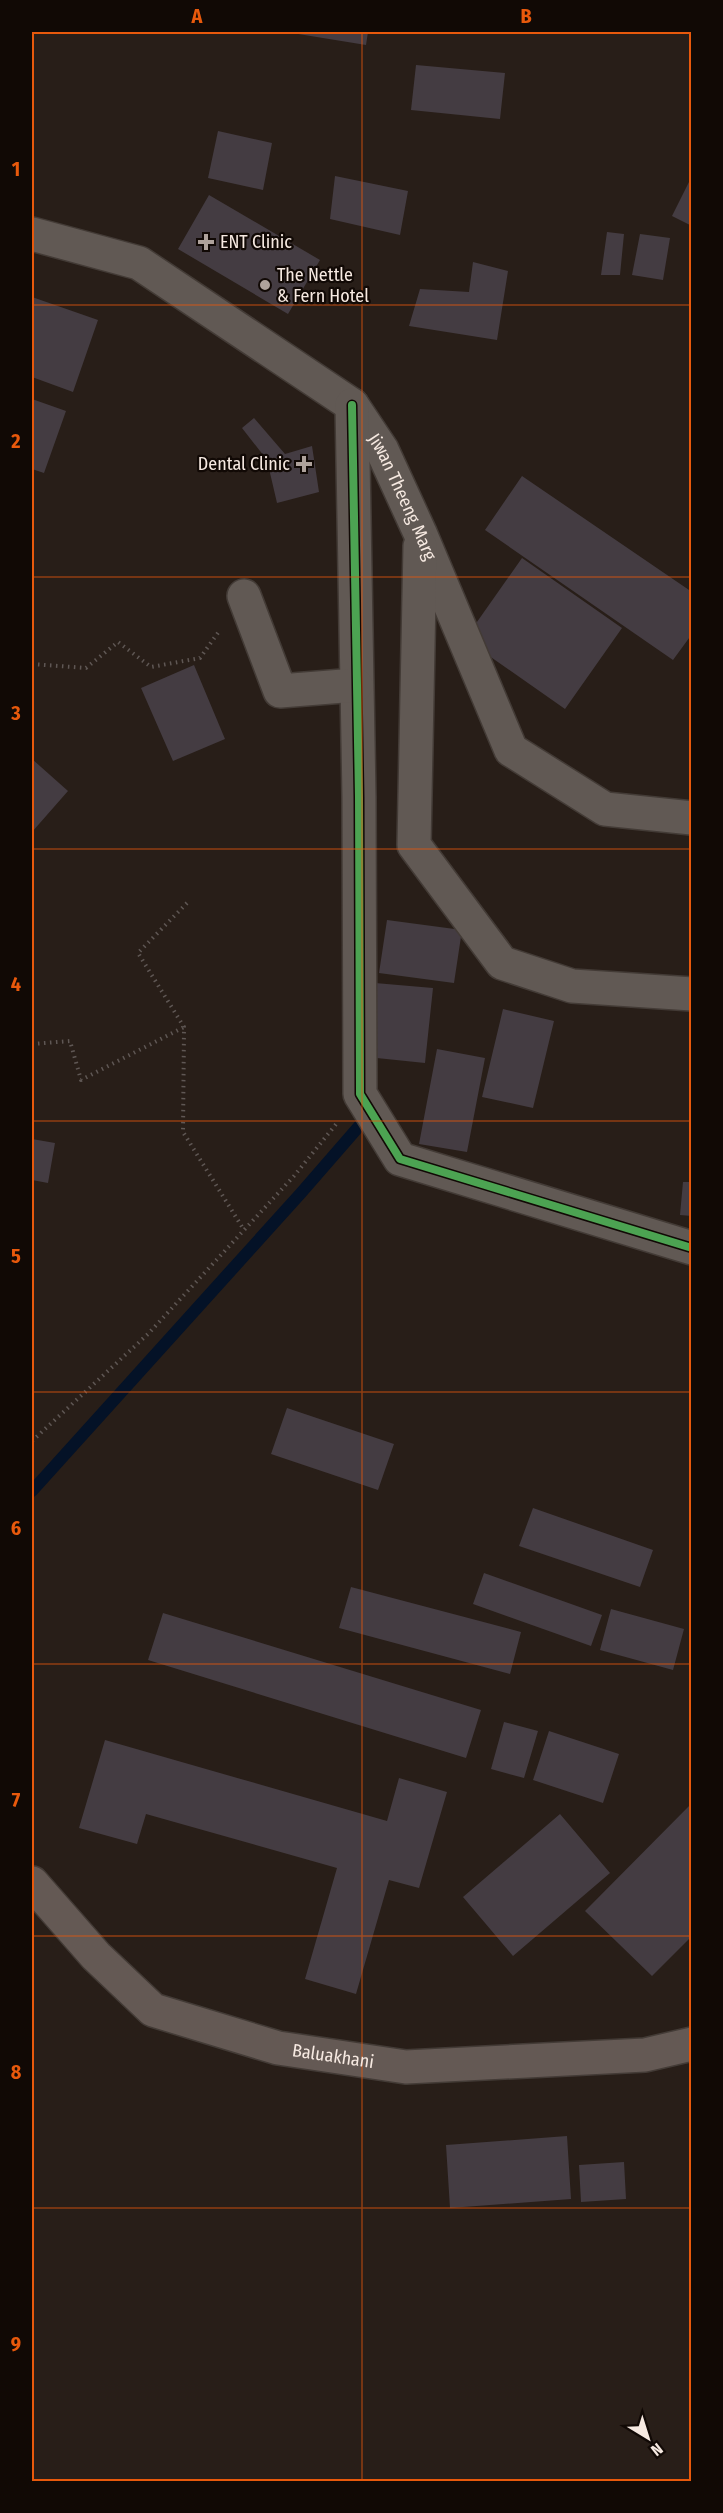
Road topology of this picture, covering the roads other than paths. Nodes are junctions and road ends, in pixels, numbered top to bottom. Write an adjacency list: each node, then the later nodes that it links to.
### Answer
1 (32, 234): 2 (street, Jiwan Theeng Marg)
2 (352, 405): 3 (street, Jiwan Theeng Marg); 5 (street)
3 (420, 533): 6 (street, Jiwan Theeng Marg); 7 (street)
4 (244, 596): 5 (street)
5 (356, 685): 8 (street)
6 (692, 818)
7 (692, 994)
8 (692, 1248)
9 (32, 1883): 10 (main road, Baluakhani)
10 (692, 2044)

